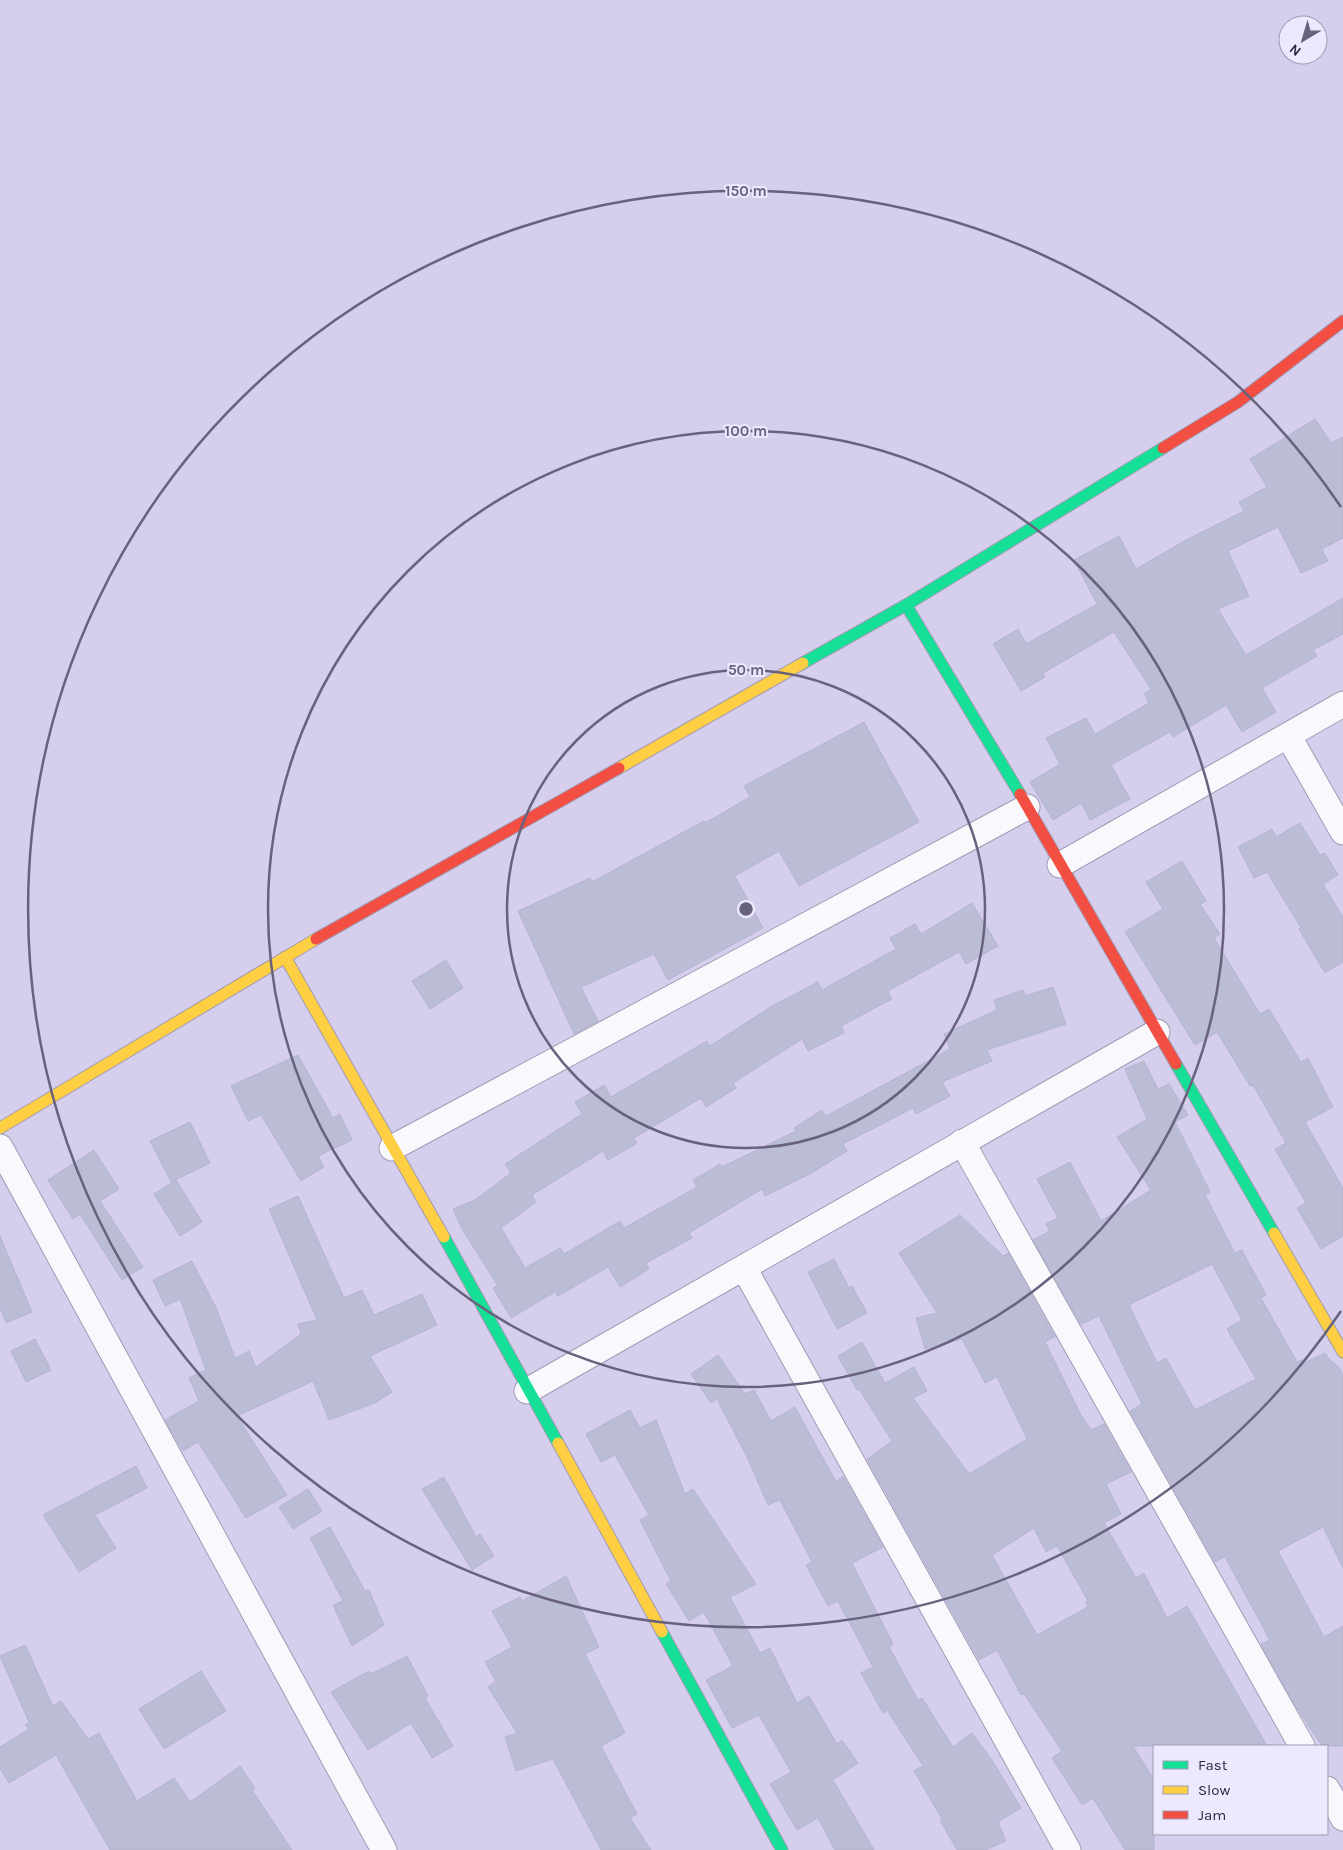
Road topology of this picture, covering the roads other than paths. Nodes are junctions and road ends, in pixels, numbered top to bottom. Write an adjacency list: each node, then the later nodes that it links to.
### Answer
1 (1343, 321): 2 (street)
2 (906, 605): 5 (street); 8 (street)
3 (1343, 704): 4 (street)
4 (1289, 737): 6 (street); 7 (street)
5 (1027, 807): 7 (street); 13 (street)
6 (1343, 832)
7 (1060, 865): 9 (street)
8 (285, 957): 10 (street); 13 (street)
9 (1157, 1032): 11 (street); 15 (street)
10 (0, 1128)
11 (962, 1142): 14 (street); 17 (street)
12 (0, 1147): 20 (street)
13 (392, 1148): 16 (street)
14 (744, 1268): 16 (street); 22 (street)
15 (1343, 1352)
16 (527, 1390): 21 (street)
17 (1301, 1745)
18 (1328, 1791): 19 (street)
19 (1343, 1818)
20 (384, 1850)
21 (782, 1850)
22 (1068, 1850)

